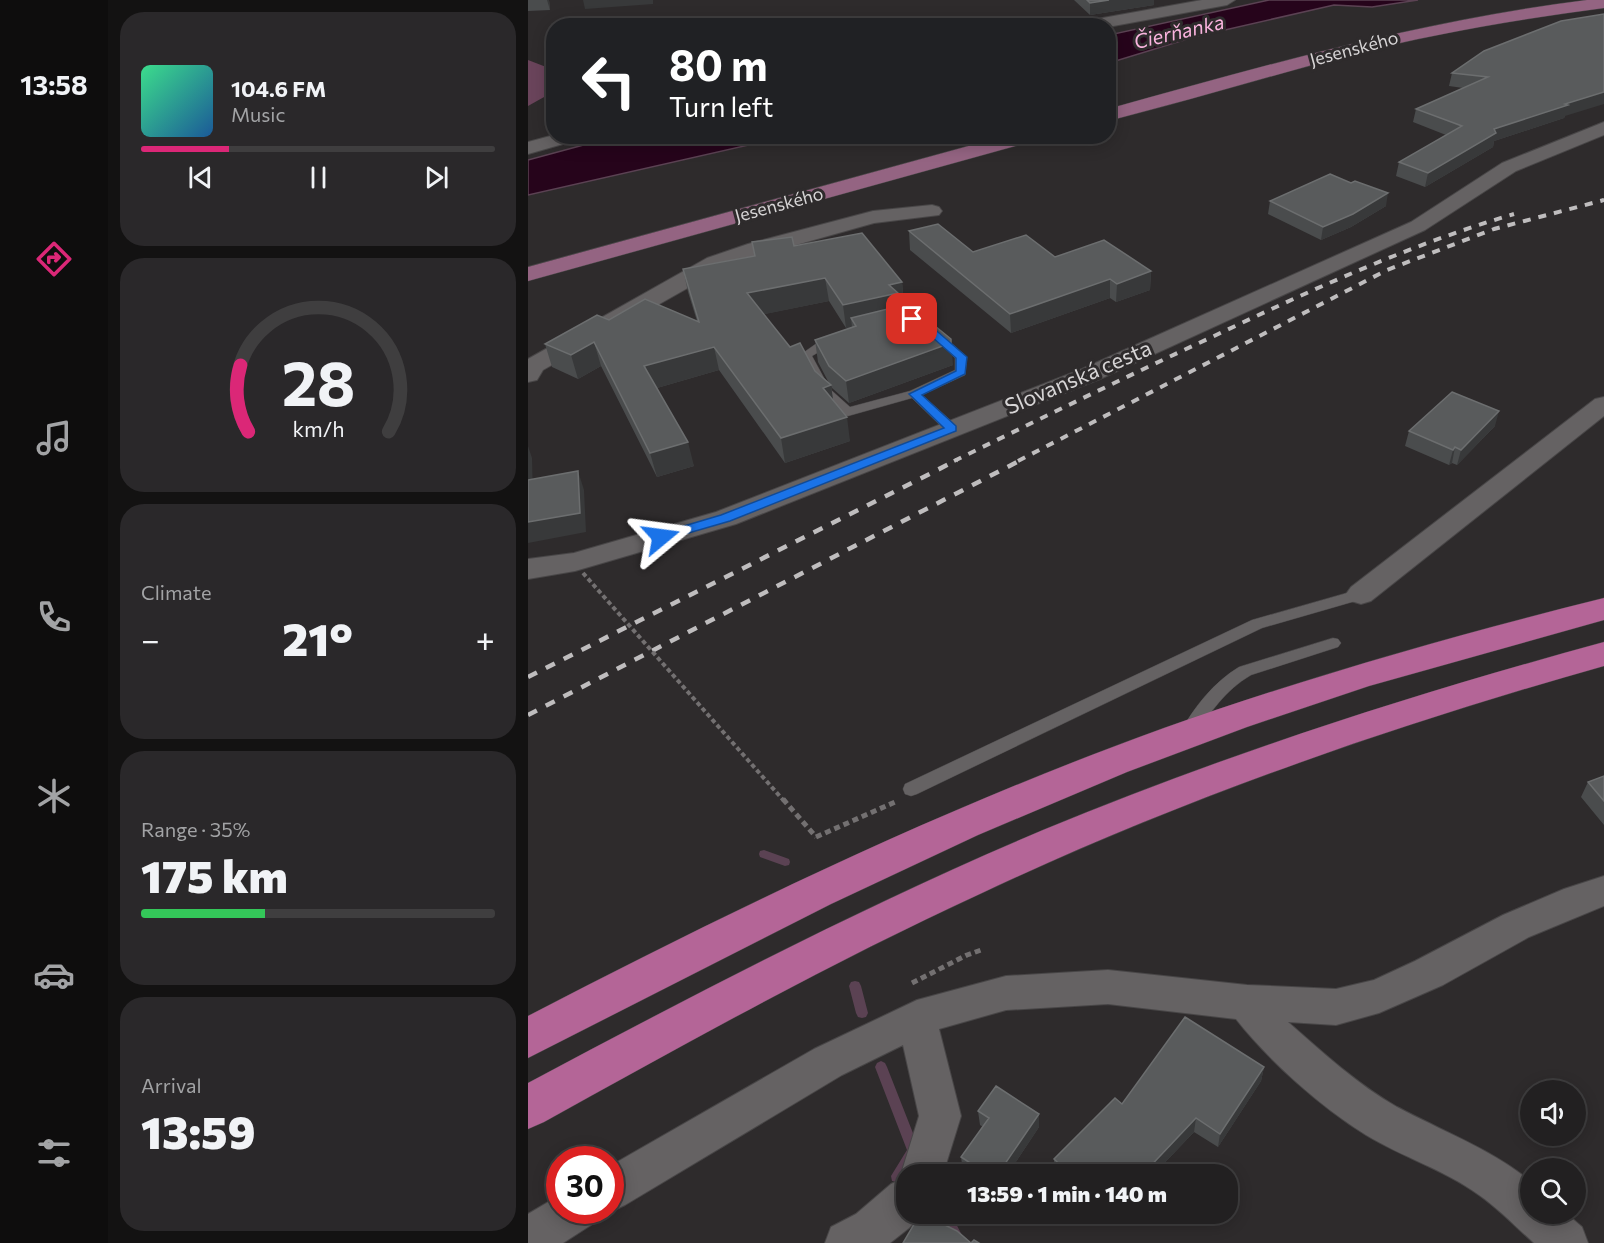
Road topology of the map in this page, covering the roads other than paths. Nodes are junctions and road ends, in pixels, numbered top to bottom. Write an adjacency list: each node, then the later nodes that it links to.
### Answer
1 (1227, 0): 3 (street)
2 (1604, 3): 4 (main road, Jesenského)
3 (1116, 20)
4 (1116, 113)
5 (1604, 128): 16 (street, Slovanská cesta)
6 (546, 143): 8 (street)
7 (1001, 144): 10 (main road, Jesenského)
8 (528, 148)
9 (932, 211): 13 (street)
10 (528, 274)
11 (928, 328): 14 (lane)
12 (846, 336): 14 (lane)
13 (528, 375)
14 (914, 394): 16 (lane)
15 (1604, 404): 18 (street)
16 (952, 429): 17 (street, Slovanská cesta)
17 (528, 569)
18 (1361, 594): 23 (lane)
19 (1604, 609): 22 (highway)
20 (1333, 643): 22 (lane)
21 (1604, 654): 28 (highway)
22 (1187, 736): 27 (highway)
23 (911, 789)
24 (1604, 891): 26 (street)
25 (911, 1002): 26 (street); 29 (street); 30 (street)
26 (1247, 1003): 31 (street)
27 (528, 1038)
28 (528, 1107)
29 (925, 1164)
30 (624, 1182)
31 (1520, 1201)
32 (896, 1210): 36 (street)
33 (553, 1224): 35 (street)
34 (1546, 1224): 37 (street)
35 (528, 1239)
36 (847, 1243)
37 (1566, 1243)

